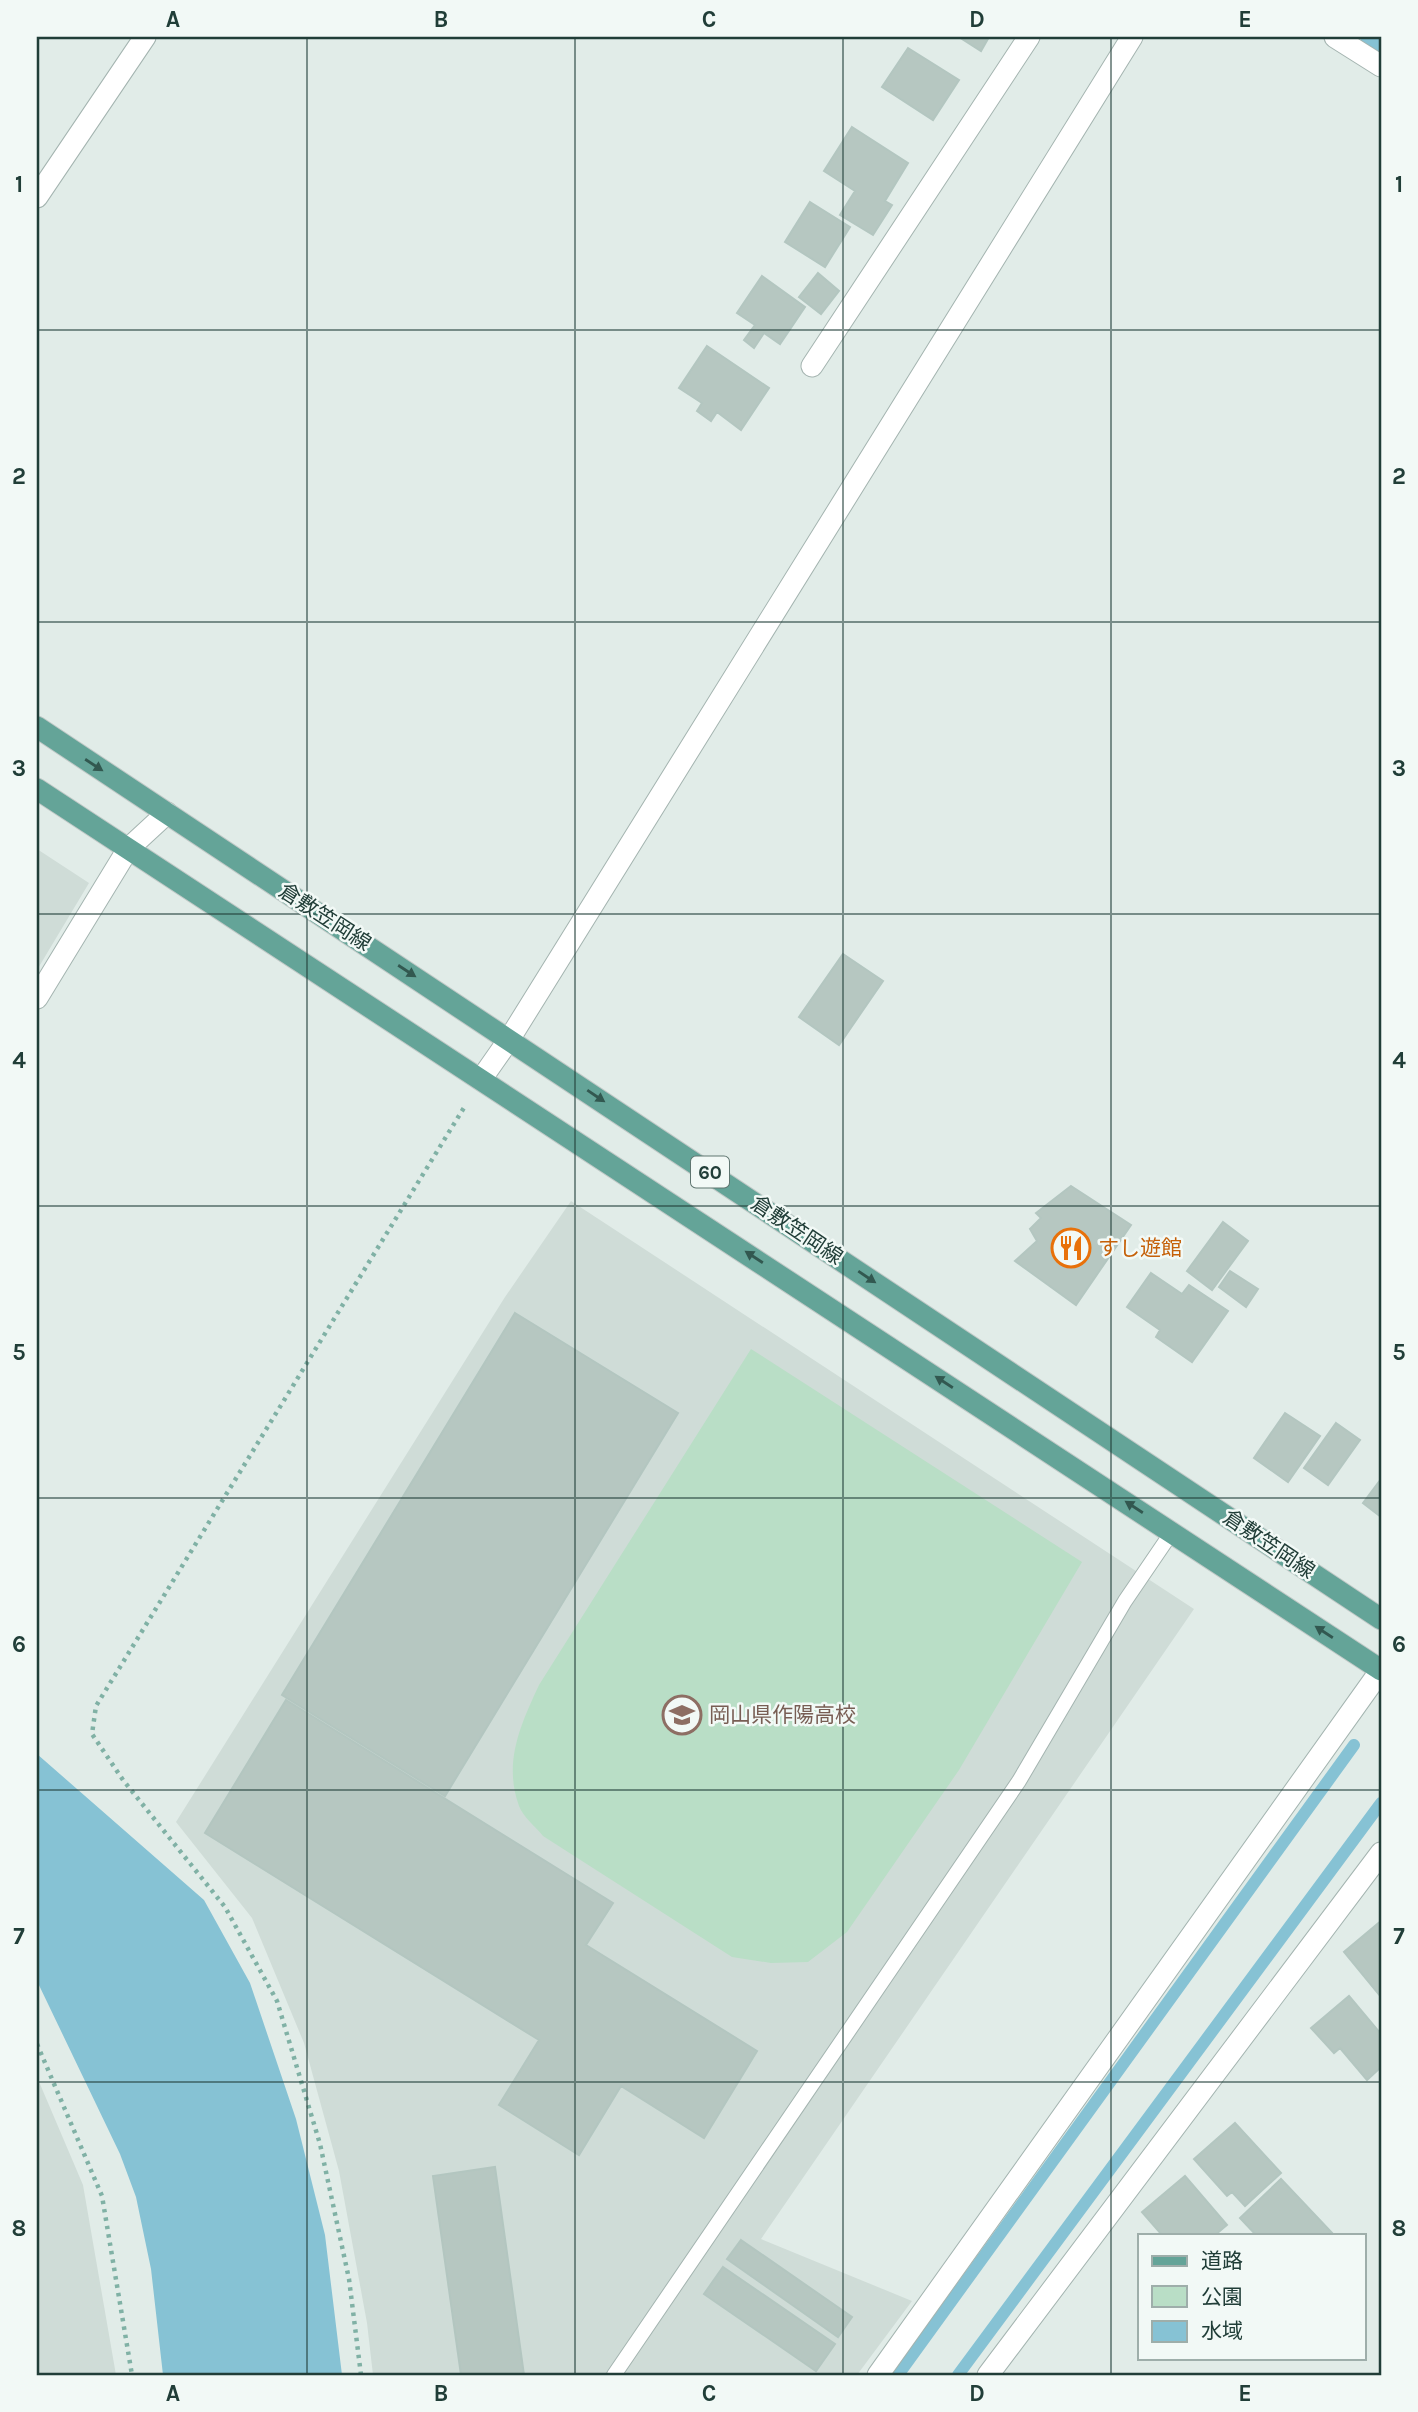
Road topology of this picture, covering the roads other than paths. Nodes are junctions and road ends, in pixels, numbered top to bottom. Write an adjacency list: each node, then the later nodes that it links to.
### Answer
1 (145, 37): 6 (street)
2 (1029, 37): 7 (street)
3 (1132, 37): 13 (street)
4 (1335, 37): 5 (street)
5 (1381, 66)
6 (37, 197)
7 (811, 366)
8 (37, 727): 10 (main road, 倉敷笠岡線 / 60, one-way to 10)
9 (37, 789): 11 (main road, 倉敷笠岡線 / 60)
10 (167, 813): 11 (street); 13 (main road, 倉敷笠岡線 / 60, one-way to 13)
11 (128, 849): 12 (street); 14 (main road, 倉敷笠岡線 / 60)
12 (37, 998)
13 (509, 1038): 14 (street); 16 (main road, 倉敷笠岡線 / 60, one-way to 16)
14 (482, 1078): 15 (main road, 倉敷笠岡線 / 60, one-way to 14)
15 (1172, 1532): 17 (main road, 倉敷笠岡線 / 60, one-way to 15); 19 (lane)
16 (1381, 1619)
17 (1381, 1670): 20 (street)
18 (1381, 1853): 21 (street)
19 (614, 2375)
20 (878, 2375)
21 (988, 2375)

